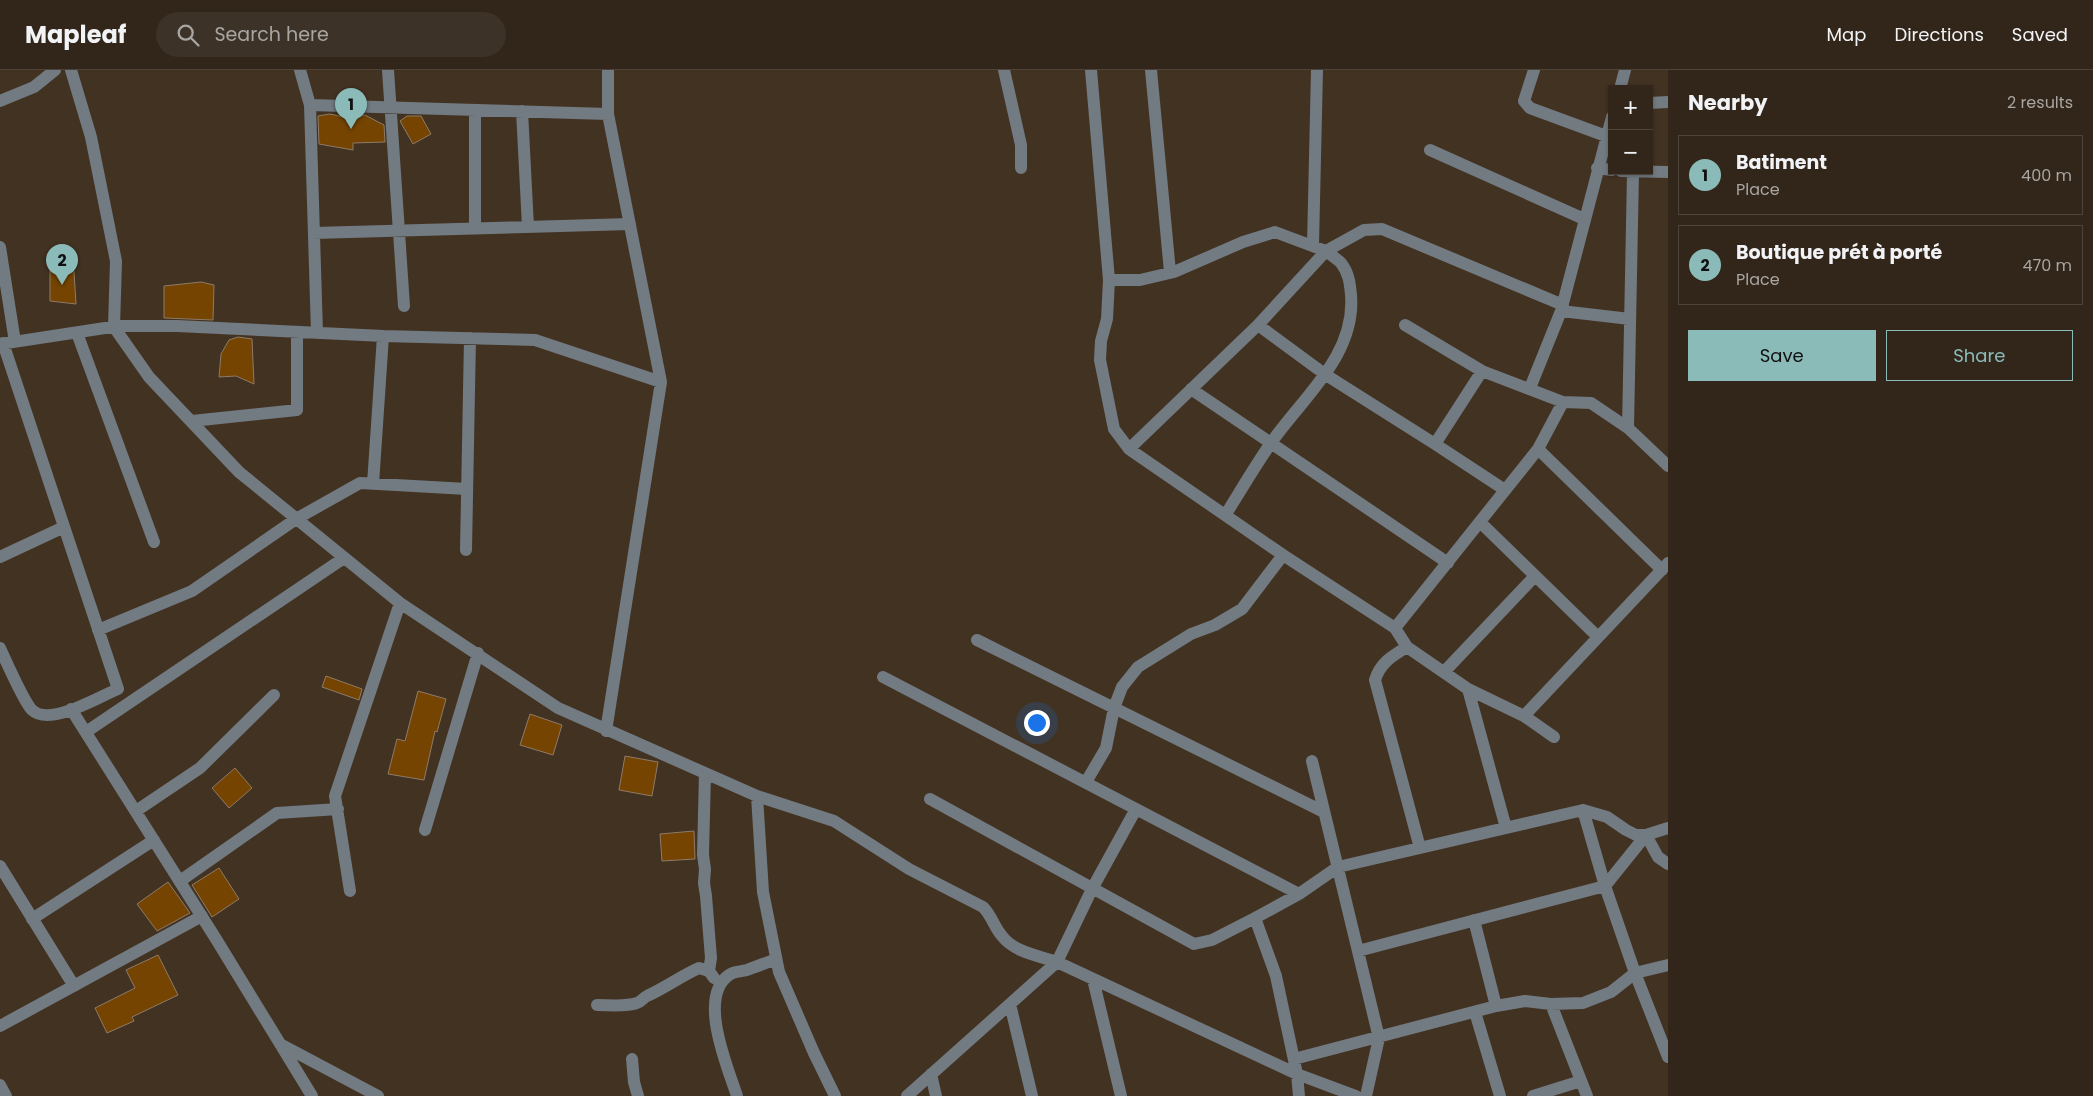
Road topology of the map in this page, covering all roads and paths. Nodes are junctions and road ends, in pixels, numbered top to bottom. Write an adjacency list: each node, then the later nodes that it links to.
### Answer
1 (55, 70): 13 (street)
2 (71, 70): 46 (street)
3 (300, 70): 16 (street)
4 (388, 70): 17 (street)
5 (608, 70): 20 (street)
6 (1004, 70): 24 (street)
7 (1091, 70): 40 (street)
8 (1151, 70): 39 (street)
9 (1317, 70): 36 (street)
10 (1534, 70): 22 (street)
11 (1623, 70): 12 (street)
12 (1621, 85)
13 (0, 101)
14 (1668, 102): 15 (street)
15 (1653, 103)
16 (310, 105): 17 (street); 35 (street)
17 (390, 108): 18 (street); 34 (street)
18 (475, 110): 19 (street); 33 (street)
19 (522, 111): 20 (street); 32 (street)
20 (608, 114): 31 (street)
21 (1608, 130): 22 (street)
22 (1606, 136): 25 (street)
23 (1430, 150): 30 (street)
24 (1021, 168)
25 (1598, 168): 26 (street); 30 (street)
26 (1608, 169)
27 (1653, 172): 28 (street)
28 (1668, 172)
29 (1627, 175): 43 (street)
30 (1584, 219): 42 (street)
31 (630, 224): 32 (street); 55 (street)
32 (528, 227): 33 (street)
33 (475, 228): 34 (street)
34 (399, 230): 35 (street); 41 (street)
35 (314, 232): 49 (street)
36 (1312, 245): 38 (street); 39 (street)
37 (0, 247): 52 (street)
38 (1326, 251): 42 (street); 44 (street); 54 (street)
39 (1170, 272): 40 (street)
40 (1108, 280): 63 (street)
41 (404, 306)
42 (1562, 308): 43 (street); 56 (street)
43 (1630, 319): 60 (street)
44 (1258, 325): 54 (street); 57 (street)
45 (1405, 325): 53 (street)
46 (114, 327): 47 (street); 48 (street); 59 (street)
47 (77, 332): 52 (street); 73 (street)
48 (297, 332): 49 (street); 59 (street)
49 (317, 333): 50 (street)
50 (383, 336): 51 (street); 66 (street)
51 (470, 338): 55 (street); 67 (street)
52 (6, 343): 72 (street)
53 (1482, 370): 56 (street); 62 (street)
54 (1326, 375): 61 (street); 62 (street)
55 (661, 382): 96 (street)
56 (1530, 388): 58 (street)
57 (1192, 389): 61 (street); 63 (street)
58 (1563, 402): 60 (street); 64 (street)
59 (192, 421): 70 (street)
60 (1628, 428): 65 (street)
61 (1272, 442): 69 (street); 78 (street)
62 (1435, 444): 68 (street)
63 (1129, 448): 69 (street)
64 (1538, 449): 68 (street); 79 (street)
65 (1668, 466)
66 (373, 484): 67 (street); 70 (street)
67 (467, 489): 74 (street)
68 (1505, 490): 71 (street)
69 (1226, 514): 75 (street)
70 (296, 519): 77 (street); 83 (street)
71 (1480, 522): 78 (street); 80 (street)
72 (64, 527): 76 (street); 83 (street)
73 (154, 542)
74 (466, 550)
75 (1283, 554): 82 (street); 93 (street)
76 (0, 556)
77 (344, 558): 81 (street); 97 (street)
78 (1448, 563): 82 (street)
79 (1665, 567): 84 (street)
80 (1535, 576): 84 (street); 89 (street)
81 (400, 603): 88 (street); 104 (street)
82 (1395, 628): 87 (street)
83 (98, 630): 94 (street)
84 (1598, 637): 95 (street)
85 (977, 640): 93 (street)
86 (0, 648): 94 (street)
87 (1407, 648): 89 (street); 114 (street)
88 (478, 653): 96 (street); 111 (street)
89 (1444, 672): 91 (street)
90 (883, 677): 101 (street)
91 (1468, 689): 95 (street); 109 (street)
92 (274, 695): 107 (street)
93 (1114, 708): 101 (street); 108 (street)
94 (71, 709): 97 (street)
95 (1524, 716): 98 (street)
96 (606, 731): 100 (street)
97 (86, 732): 107 (street)
98 (1554, 737)
99 (1312, 761): 108 (street)
100 (705, 773): 102 (street); 131 (street)
101 (1086, 782): 105 (street)
102 (756, 796): 128 (street); 129 (street)
103 (930, 800): 120 (street)
104 (338, 809): 118 (street); 121 (street)
105 (1136, 809): 120 (street); 122 (street)
106 (1583, 810): 109 (street); 112 (street); 119 (street)
107 (136, 811): 113 (street)
108 (1324, 812): 117 (street)
109 (1506, 828): 114 (street)
110 (1668, 828): 112 (street)
111 (425, 830)
112 (1646, 835): 115 (street); 119 (street)
113 (154, 840): 118 (street); 125 (street)
114 (1420, 848): 117 (street)
115 (1668, 864)
116 (0, 866): 125 (street)
117 (1338, 867): 122 (street); 127 (street)
118 (180, 881): 123 (street)
119 (1604, 886): 126 (street); 132 (street)
120 (1092, 889): 124 (street); 129 (street)
121 (350, 891)
122 (1299, 894): 124 (street)
123 (202, 916): 134 (street); 143 (street)
124 (1255, 918): 146 (street)
125 (32, 919): 134 (street)
126 (1474, 920): 127 (street); 139 (street)
127 (1358, 950): 142 (street)
128 (776, 959): 135 (street); 156 (street)
129 (1058, 962): 133 (street); 136 (street)
130 (1667, 966): 132 (street)
131 (710, 971): 135 (street); 138 (street)
132 (1635, 973): 137 (street); 144 (street)
133 (1093, 979): 148 (street); 160 (street)
134 (74, 986): 141 (street)
135 (720, 986): 155 (street)
136 (1010, 1004): 147 (street); 159 (street)
137 (1551, 1004): 139 (street); 149 (street)
138 (597, 1005)
139 (1496, 1006): 140 (street)
140 (1475, 1012): 142 (street); 164 (street)
141 (0, 1026)
142 (1380, 1038): 146 (street); 163 (street)
143 (280, 1044): 152 (street); 153 (street)
144 (1668, 1057)
145 (632, 1059): 154 (street)
146 (1294, 1059): 148 (street)
147 (931, 1074): 157 (street); 158 (street)
148 (1297, 1074): 161 (street); 162 (street)
149 (1581, 1081): 165 (street); 166 (street)
150 (0, 1084): 151 (street)
151 (6, 1096)
152 (312, 1096)
153 (378, 1096)
154 (638, 1096)
155 (737, 1096)
156 (835, 1096)
157 (907, 1096)
158 (936, 1096)
159 (1032, 1096)
160 (1121, 1096)
161 (1299, 1096)
162 (1356, 1096)
163 (1366, 1096)
164 (1500, 1096)
165 (1534, 1096)
166 (1587, 1096)

